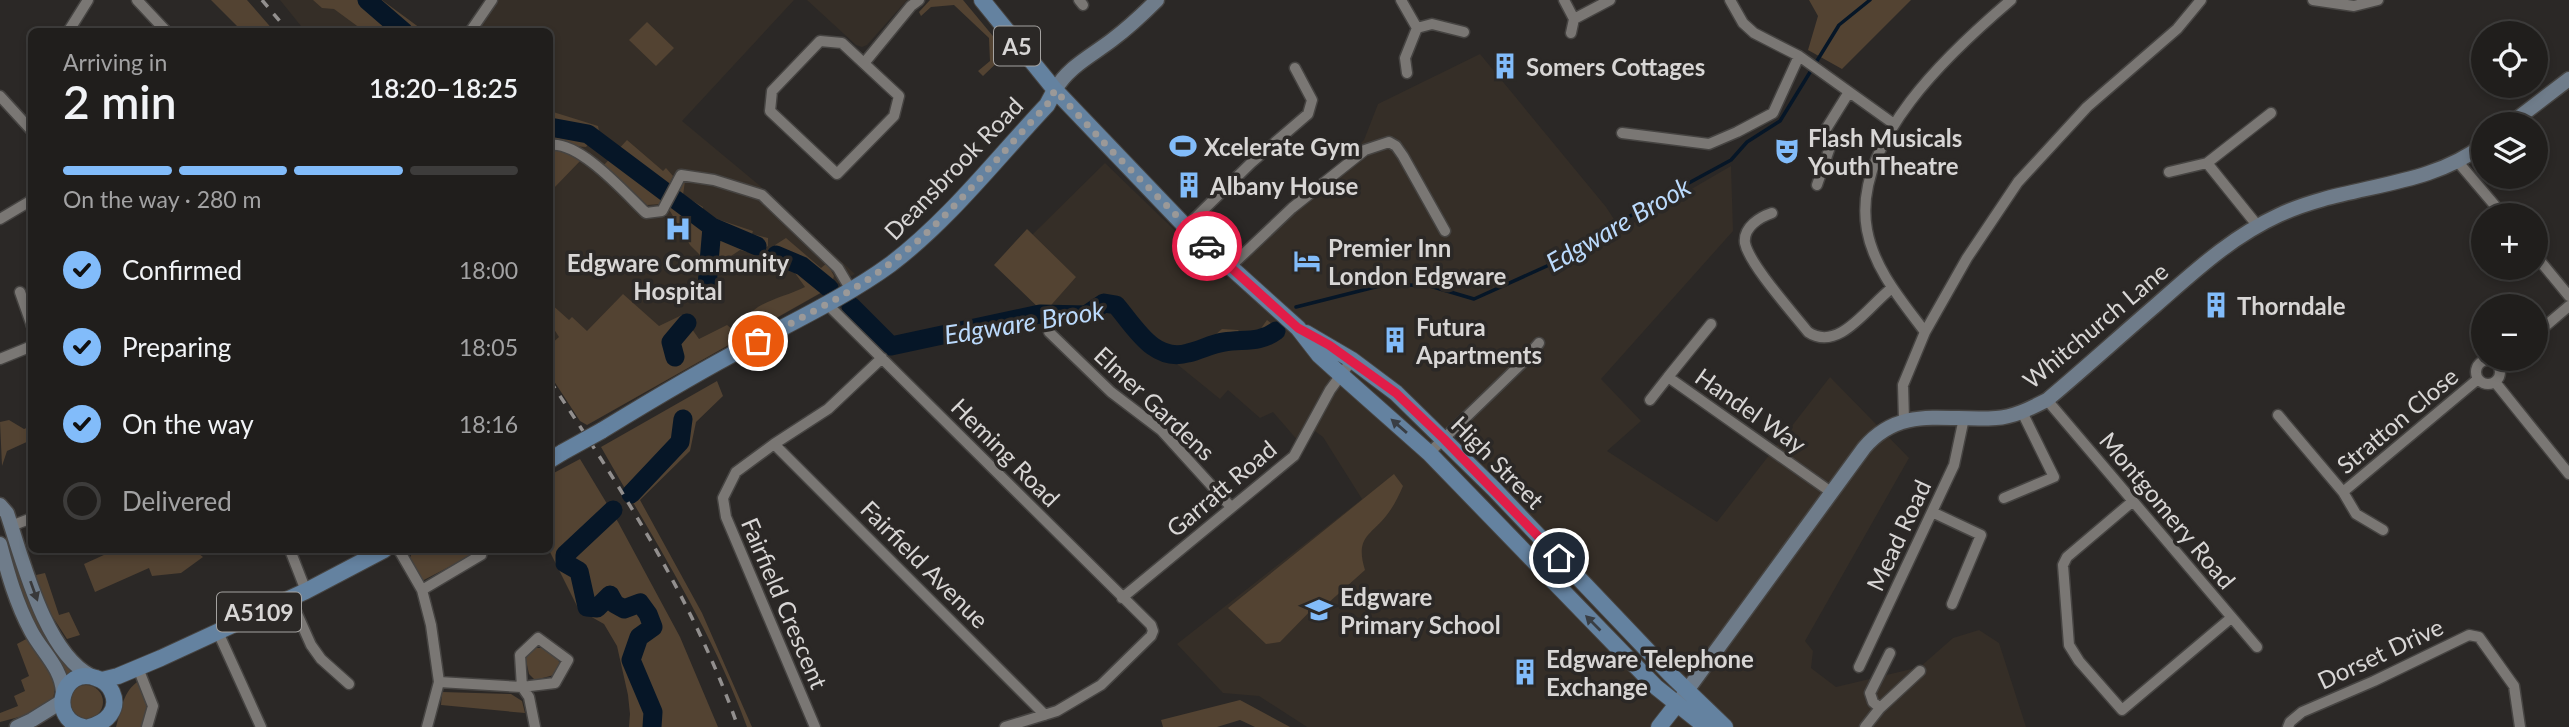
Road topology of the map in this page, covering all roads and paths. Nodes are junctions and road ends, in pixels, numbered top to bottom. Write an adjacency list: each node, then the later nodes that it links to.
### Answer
1 (88, 0): 16 (street)
2 (137, 0): 17 (street)
3 (492, 0): 18 (street)
4 (919, 0): 23 (street)
5 (982, 0): 27 (main road, A5)
6 (1157, 0): 27 (main road)
7 (1401, 0): 19 (street)
8 (1564, 0): 15 (street)
9 (1610, 0): 15 (street)
10 (1730, 0): 22 (street)
11 (2011, 0): 32 (street)
12 (2201, 0): 61 (street)
13 (2313, 0): 14 (street)
14 (2378, 0)
15 (1574, 19): 21 (street)
16 (70, 28)
17 (163, 28)
18 (473, 28)
19 (1417, 28): 20 (street); 25 (street)
20 (1464, 32)
21 (1571, 33)
22 (1799, 56): 28 (street); 34 (street)
23 (865, 62): 23 (street)
24 (1295, 68): 46 (street)
25 (1407, 73)
26 (2569, 79): 30 (main road)
27 (1055, 90): 46 (main road, A5); 51 (main road, Deansbrook Road)
28 (1849, 92): 32 (street); 40 (street)
29 (0, 96): 33 (street)
30 (2526, 112)
31 (2271, 113): 38 (street)
32 (1894, 124): 50 (street)
33 (28, 127)
34 (1622, 132)
35 (553, 144): 51 (street)
36 (2471, 153): 37 (main road, Whitchurch Lane)
37 (2458, 162): 42 (street); 45 (main road, Whitchurch Lane)
38 (2207, 163): 39 (street); 45 (street)
39 (2169, 173)
40 (1817, 185)
41 (28, 203): 44 (street)
42 (2493, 203)
43 (1772, 213): 50 (street)
44 (0, 219)
45 (2257, 225): 74 (main road, Whitchurch Lane)
46 (1186, 227): 48 (main road, A5)
47 (1445, 231): 48 (street)
48 (1230, 267): 59 (main road, A5)
49 (2548, 271): 53 (street)
50 (1892, 288): 61 (street)
51 (851, 290): 54 (main road, Deansbrook Road)
52 (20, 292): 56 (street)
53 (2569, 296)
54 (827, 303): 64 (street, Heming Road); 82 (main road, Deansbrook Road, bridge)
55 (2569, 306): 58 (street)
56 (28, 315)
57 (1711, 324): 70 (street, Handel Way)
58 (2548, 324)
59 (1298, 328): 66 (main road, High Street / A5); 69 (main road, High Street / A5)
60 (1049, 332): 89 (street, Elmer Gardens)
61 (1924, 332): 78 (street)
62 (1539, 343): 79 (street)
63 (28, 348): 65 (street)
64 (882, 358): 80 (street, Fairfield Crescent); 102 (street, Heming Road)
65 (0, 359)
66 (1352, 360): 69 (street, Garratt Road); 79 (main road, High Street / A5)
67 (2476, 371): 71 (street)
68 (2501, 371): 72 (street)
69 (1340, 374): 81 (main road, High Street / A5, one-way to 69); 89 (street, Garratt Road)
70 (1668, 377): 73 (street); 84 (street, Handel Way)
71 (2478, 379): 72 (street); 85 (street, Stratton Close)
72 (2495, 382): 83 (street)
73 (1650, 400)
74 (2048, 400): 75 (main road, Whitchurch Lane); 87 (street, Montgomery Road)
75 (2022, 412): 77 (main road, Whitchurch Lane); 86 (street)
76 (2278, 415): 85 (street, Stratton Close)
77 (1964, 418): 78 (main road, Whitchurch Lane); 90 (street, Mead Road)
78 (1904, 420): 84 (main road, Whitchurch Lane)
79 (1444, 439): 81 (street); 115 (main road, High Street / A5)
80 (774, 444): 119 (street, Fairfield Avenue); 128 (street, Fairfield Crescent)
81 (1429, 453): 115 (main road, High Street / A5, one-way to 81)
82 (556, 456)
83 (2569, 474)
84 (1832, 492): 115 (main road, Whitchurch Lane)
85 (2343, 492): 93 (street, Stratton Close)
86 (2004, 498)
87 (2133, 501): 104 (street, Montgomery Road); 104 (street)
88 (0, 505): 92 (main road)
89 (1231, 507): 102 (street, Garratt Road)
90 (1932, 512): 103 (street); 108 (street, Mead Road)
91 (28, 520): 92 (street)
92 (11, 526): 94 (main road); 111 (main road, one-way to 111)
93 (2383, 530)
94 (0, 542): 117 (main road)
95 (291, 553): 100 (street)
96 (378, 553): 100 (main road, A5109)
97 (400, 553): 99 (street)
98 (480, 553): 99 (street)
99 (422, 590): 112 (street)
100 (306, 591): 101 (main road, A5109)
101 (290, 598): 105 (main road, A5109); 113 (street)
102 (1122, 598): 119 (street, Heming Road)
103 (1952, 604)
104 (2231, 618): 106 (street, Montgomery Road)
105 (217, 630): 109 (main road, A5109); 125 (street)
106 (2257, 647)
107 (1890, 653): 118 (street)
108 (1859, 667)
109 (136, 669): 111 (main road, A5109); 116 (main road, A5109); 124 (street)
110 (1920, 671): 118 (street)
111 (96, 678): 116 (main road); 117 (main road)
112 (439, 682): 114 (street); 126 (street)
113 (349, 684)
114 (522, 687): 114 (street); 127 (street)
115 (1682, 697): 130 (main road); 131 (main road, High Street / A5); 132 (main road, High Street / A5)
116 (113, 698): 120 (main road)
117 (63, 704): 121 (main road); 122 (main road)
118 (1880, 709): 133 (street)
119 (1045, 715): 129 (street)
120 (107, 723): 123 (main road)
121 (16, 727)
122 (84, 727)
123 (89, 727)
124 (147, 727)
125 (261, 727)
126 (427, 727)
127 (535, 727)
128 (815, 727)
129 (1005, 727)
130 (1659, 727)
131 (1706, 727)
132 (1725, 727)
133 (1865, 727)
134 (2288, 727): 135 (street, Dorset Drive)
135 (2520, 727)

